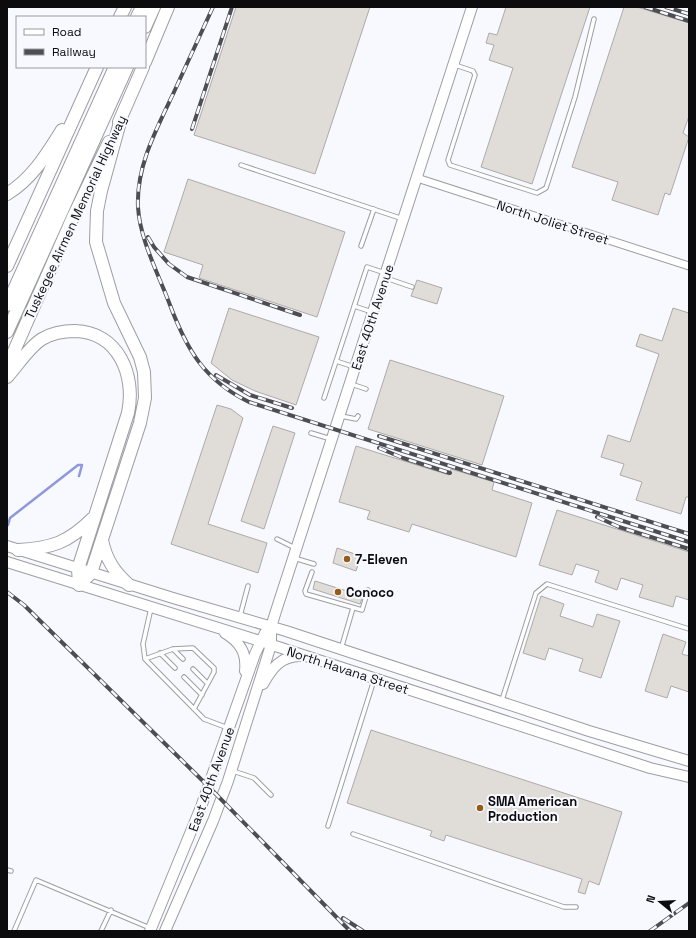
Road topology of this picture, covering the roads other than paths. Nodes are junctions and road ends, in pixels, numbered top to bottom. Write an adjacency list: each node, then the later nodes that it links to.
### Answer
1 (125, 7): 6 (highway)
2 (142, 7): 7 (highway)
3 (154, 7): 9 (highway)
4 (168, 7): 10 (highway)
5 (472, 7): 11 (street, East 40th Avenue)
6 (120, 16)
7 (138, 16)
8 (594, 19): 11 (lane)
9 (146, 25)
10 (146, 60)
11 (454, 65): 19 (street, East 40th Avenue)
12 (95, 68): 20 (highway)
13 (96, 68): 24 (highway)
14 (115, 68): 28 (highway)
15 (127, 68): 31 (highway)
16 (143, 68): 17 (highway, Tuskegee Airmen Memorial Highway)
17 (122, 115): 33 (highway, Tuskegee Airmen Memorial Highway); 45 (highway)
18 (241, 164): 21 (lane)
19 (417, 178): 22 (street, East 40th Avenue); 25 (street, North Joliet Street)
20 (7, 194)
21 (374, 209): 22 (lane); 23 (lane)
22 (404, 219): 26 (street, East 40th Avenue)
23 (361, 246)
24 (7, 266)
25 (689, 266)
26 (385, 275): 27 (lane); 29 (lane); 30 (street, East 40th Avenue)
27 (412, 286)
28 (7, 305)
29 (354, 306): 30 (lane); 32 (lane)
30 (373, 312): 34 (street, East 40th Avenue)
31 (7, 332)
32 (336, 362): 34 (lane); 38 (lane)
33 (7, 367)
34 (355, 368): 36 (street, East 40th Avenue)
35 (7, 377): 43 (highway)
36 (350, 384): 37 (lane); 39 (street, East 40th Avenue)
37 (366, 389)
38 (324, 398)
39 (340, 416): 40 (lane); 42 (street, East 40th Avenue)
40 (358, 416)
41 (311, 433): 42 (lane)
42 (332, 440): 47 (street, East 40th Avenue)
43 (95, 516): 46 (highway); 50 (highway)
44 (277, 539): 47 (lane)
45 (102, 540): 52 (highway); 54 (highway)
46 (13, 548): 50 (street, North Havana Street)
47 (295, 553): 49 (lane); 61 (street, East 40th Avenue)
48 (7, 562): 53 (street, North Havana Street)
49 (314, 564)
50 (78, 569): 52 (street, North Havana Street); 53 (highway)
51 (312, 572): 58 (lane)
52 (91, 573): 53 (highway); 54 (street, North Havana Street)
53 (79, 585): 57 (street, North Havana Street)
54 (129, 585): 59 (street, North Havana Street)
55 (248, 586): 59 (lane)
56 (368, 590): 58 (lane)
57 (151, 608): 60 (street, North Havana Street); 70 (lane)
58 (353, 608): 66 (lane)
59 (240, 618): 61 (street, North Havana Street)
60 (215, 627): 63 (street, North Havana Street); 76 (street)
61 (271, 627): 63 (street, East 40th Avenue); 64 (street, East 40th Avenue); 66 (street, North Havana Street)
62 (689, 629): 79 (lane)
63 (260, 642): 64 (street, North Havana Street); 76 (street, East 40th Avenue)
64 (271, 645): 68 (street, North Havana Street); 78 (street, East 40th Avenue)
65 (172, 649): 67 (lane); 69 (lane); 75 (lane)
66 (341, 649): 79 (street, North Havana Street)
67 (160, 653): 70 (lane); 71 (lane)
68 (305, 656): 74 (street, North Havana Street); 78 (street)
69 (184, 659)
70 (145, 660): 80 (lane)
71 (175, 668)
72 (193, 669): 75 (lane)
73 (184, 677): 77 (lane)
74 (374, 679): 84 (street, North Havana Street); 86 (lane)
75 (207, 683): 77 (lane)
76 (243, 686): 81 (street, East 40th Avenue)
77 (202, 695): 80 (lane)
78 (255, 698): 83 (street, East 40th Avenue)
79 (502, 701): 82 (street, North Havana Street)
80 (194, 709): 81 (lane)
81 (229, 728): 90 (street, East 40th Avenue)
82 (689, 761)
83 (232, 770): 85 (lane); 91 (street, East 40th Avenue)
84 (689, 777)
85 (271, 795)
86 (328, 826)
87 (353, 834): 88 (lane)
88 (576, 908)
89 (111, 910): 92 (lane); 93 (lane); 94 (lane)
90 (159, 910): 91 (street); 92 (street, East 40th Avenue); 95 (street)
91 (172, 916): 95 (street, East 40th Avenue)
92 (150, 930)
93 (14, 931)
94 (101, 931)
95 (166, 931)

